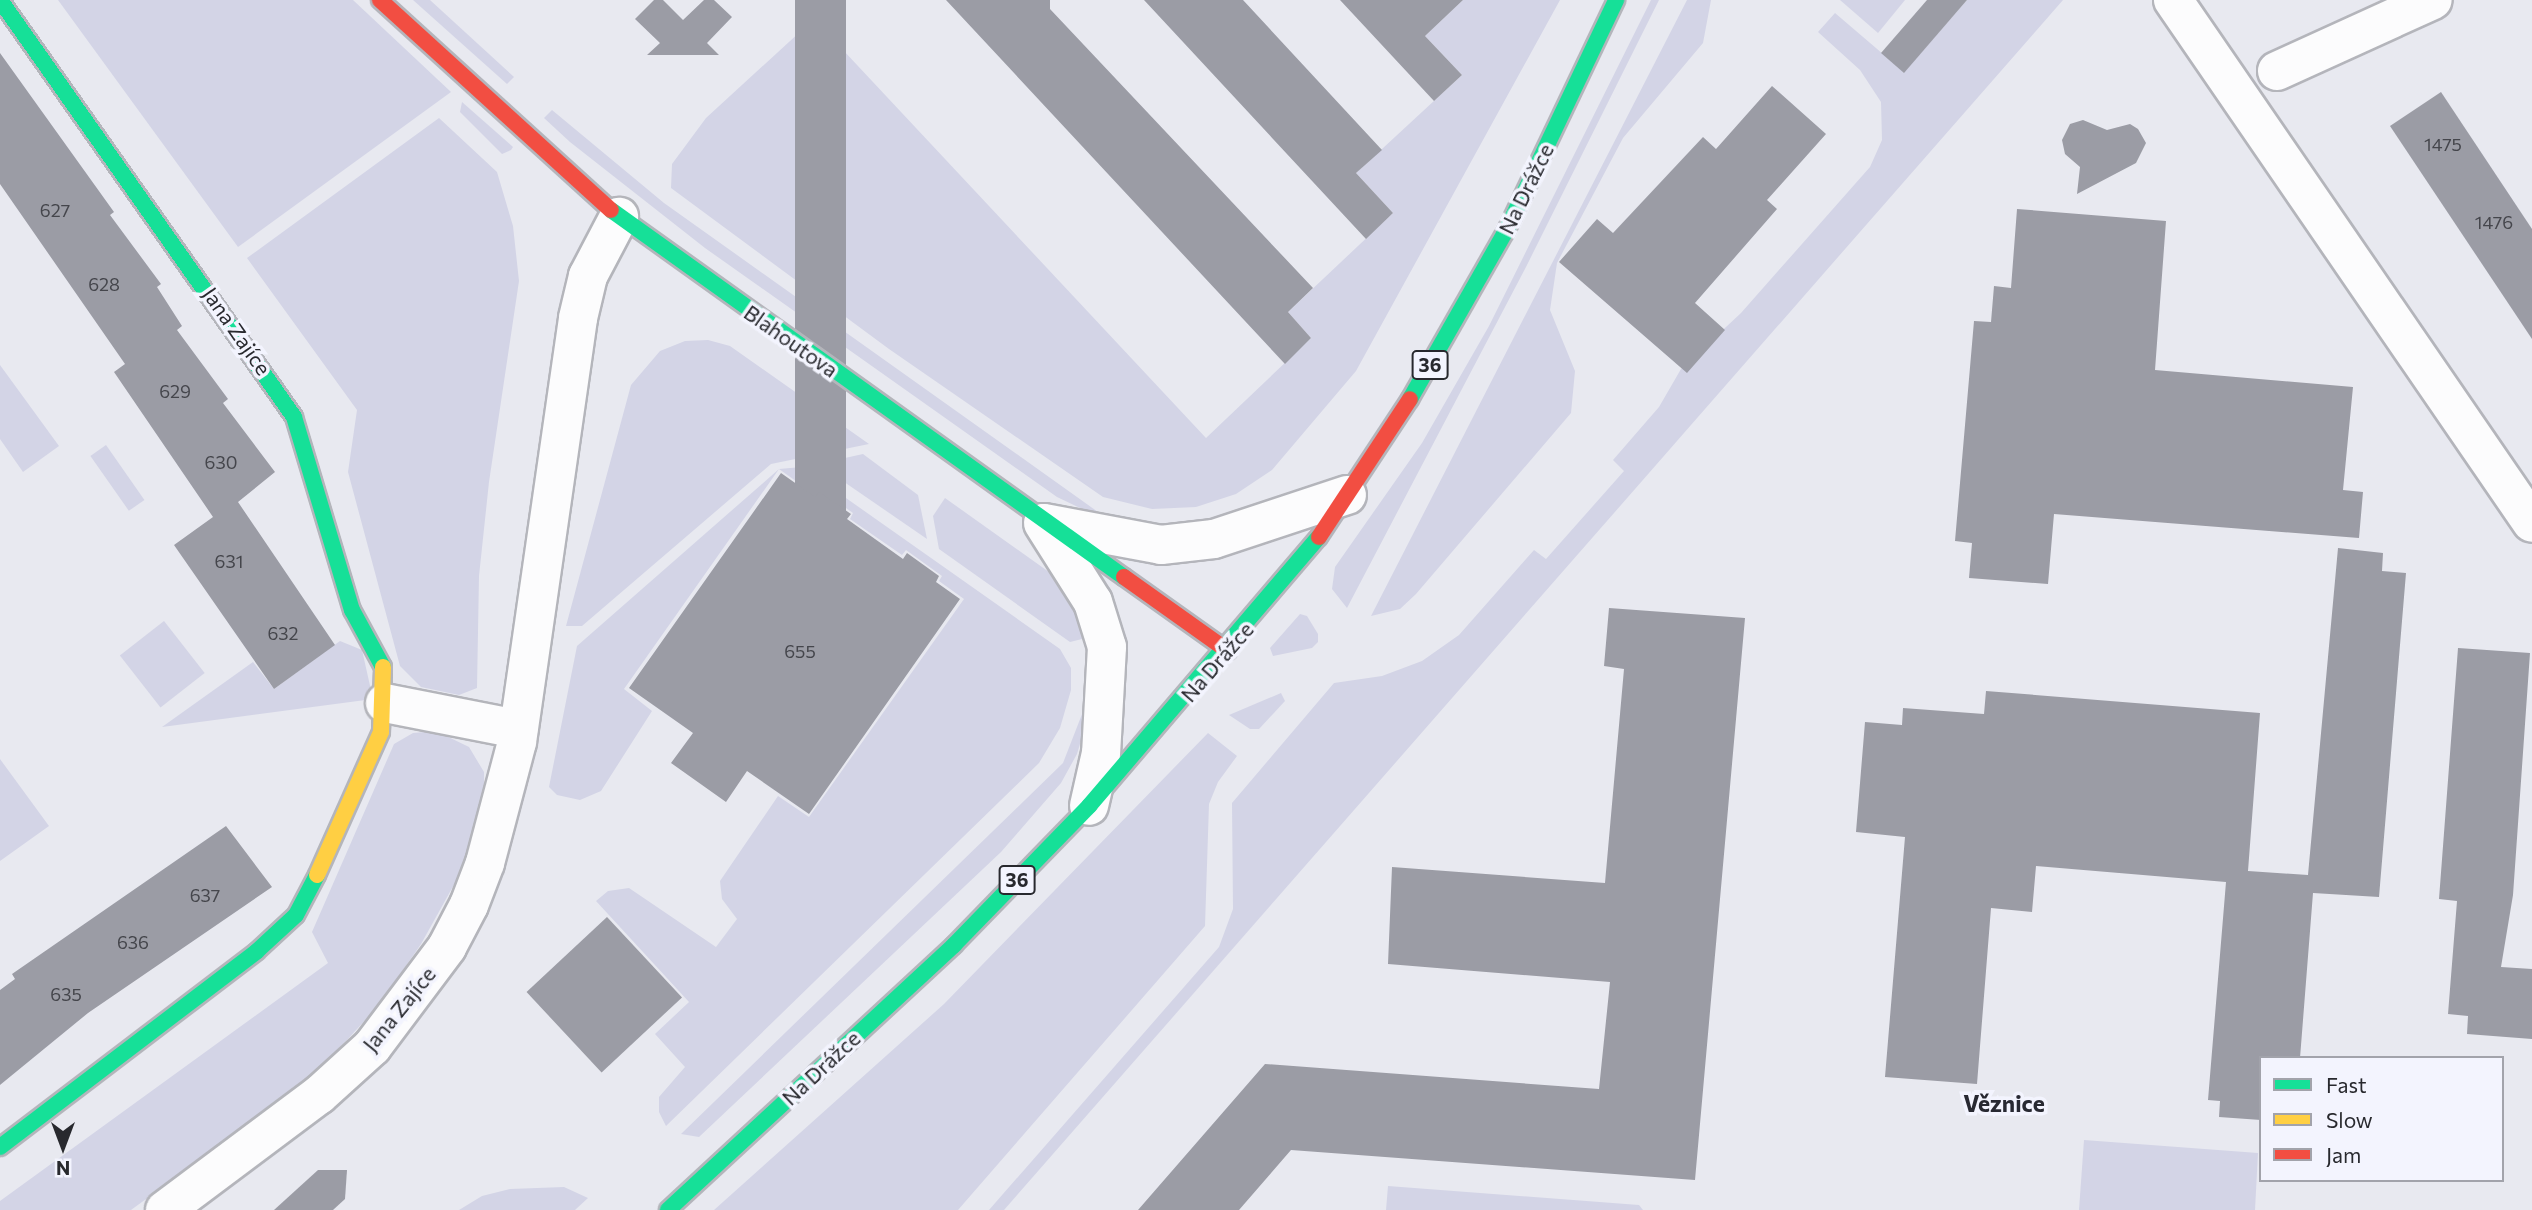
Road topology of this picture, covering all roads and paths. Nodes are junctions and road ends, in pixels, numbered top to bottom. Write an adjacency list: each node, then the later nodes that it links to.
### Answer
1 (0, 0): 12 (street, Jana Zajíce)
2 (380, 0): 7 (street, Blahoutova)
3 (1616, 0): 8 (street, Na Drážce / 36)
4 (2173, 0): 10 (street)
5 (2432, 0): 6 (street)
6 (2277, 71)
7 (619, 217): 9 (street, Blahoutova); 13 (street, Jana Zajíce)
8 (1347, 495): 9 (street); 11 (street, Na Drážce / 36)
9 (1043, 523): 11 (street, Blahoutova); 14 (street)
10 (2532, 523)
11 (1228, 651): 14 (street, Na Drážce / 36)
12 (385, 703): 13 (street); 15 (street, Jana Zajíce)
13 (518, 729): 16 (street, Jana Zajíce)
14 (1089, 806): 17 (street, Na Drážce / 36)
15 (0, 1147)
16 (166, 1210)
17 (668, 1210)

